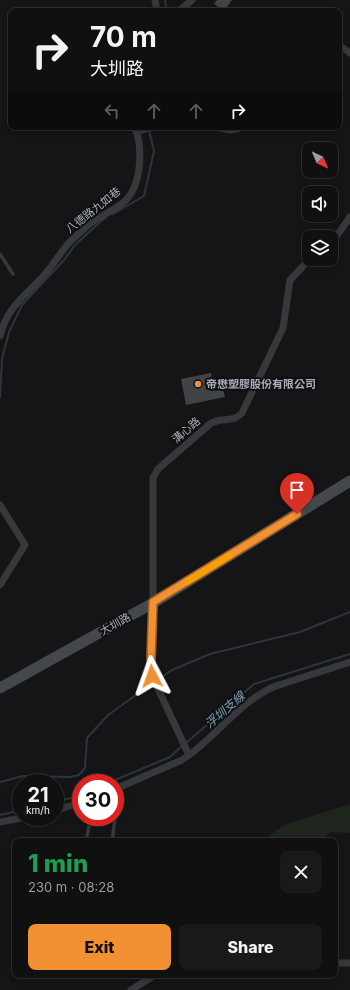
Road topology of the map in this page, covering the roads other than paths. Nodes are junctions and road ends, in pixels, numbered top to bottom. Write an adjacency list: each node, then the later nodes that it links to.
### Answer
1 (192, 0): 2 (street)
2 (183, 8)
3 (138, 130): 9 (street, 八德路九如巷)
4 (350, 217): 5 (street)
5 (338, 234)
6 (0, 254): 8 (lane)
7 (303, 266): 13 (street, 溝心路)
8 (13, 274)
9 (0, 336)
10 (350, 481): 13 (street, 大圳路)
11 (0, 505): 12 (street)
12 (0, 585)
13 (153, 602): 15 (street, 大圳路); 16 (street, 溝心路)
14 (350, 662): 16 (street)
15 (0, 688)
16 (189, 755): 17 (street)
17 (124, 785)
18 (12, 820): 19 (street)
19 (0, 822)
20 (89, 826): 22 (lane)
21 (113, 826): 23 (lane)
22 (87, 838)
23 (112, 838)
24 (338, 963): 25 (street)
25 (350, 963)
26 (151, 978): 27 (street)
27 (131, 990)

